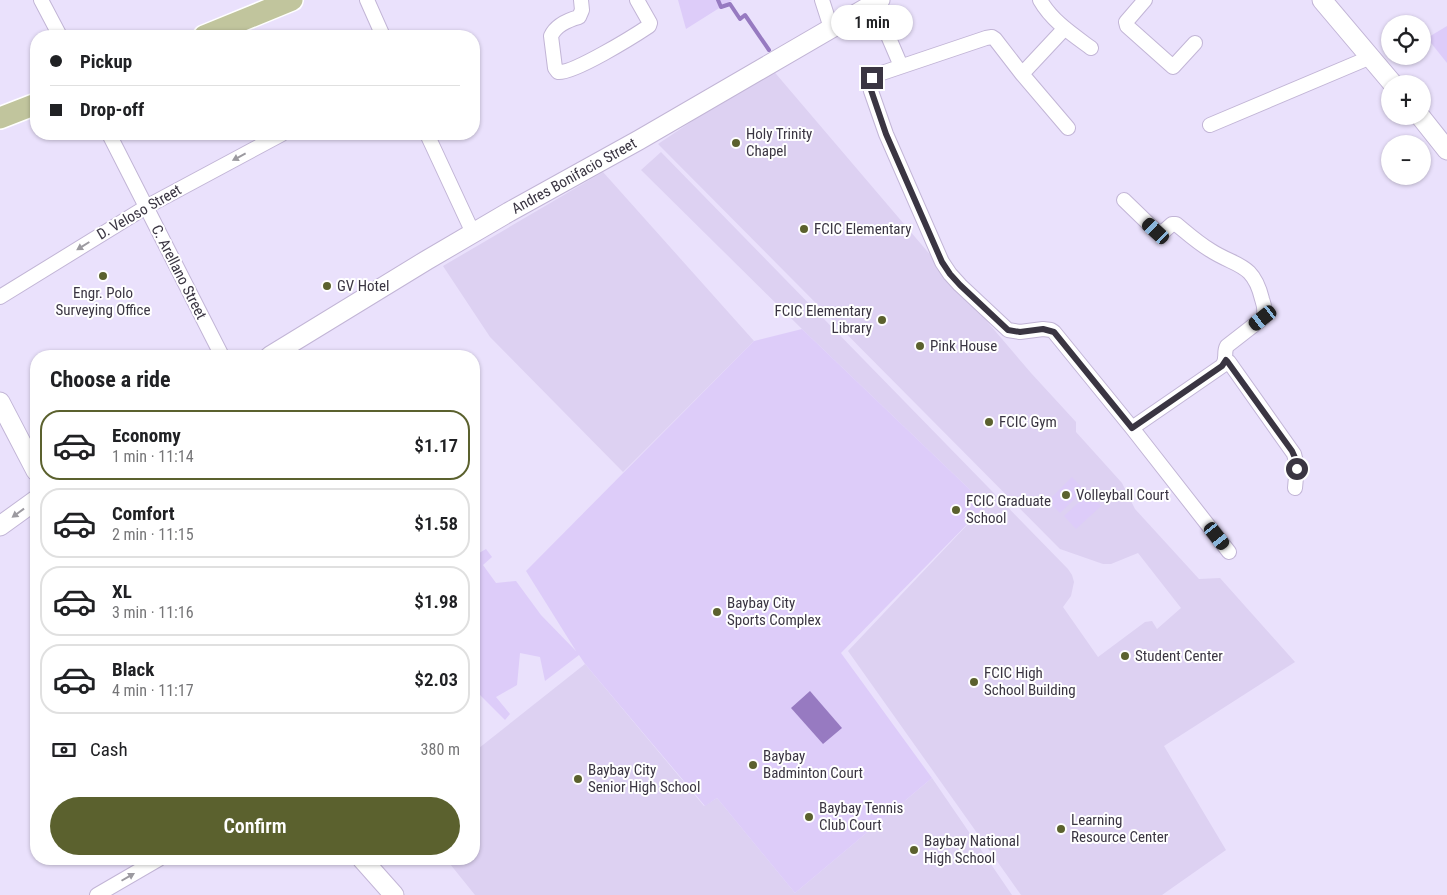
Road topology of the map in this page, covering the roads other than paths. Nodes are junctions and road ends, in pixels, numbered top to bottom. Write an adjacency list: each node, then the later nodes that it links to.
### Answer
1 (41, 0): 13 (street)
2 (292, 0): 14 (main road)
3 (367, 0): 15 (street)
4 (581, 0): 5 (street)
5 (637, 0)
6 (822, 0): 11 (street)
7 (1040, 0): 12 (street)
8 (1145, 0): 16 (street)
9 (1322, 0): 18 (street)
10 (877, 2): 11 (street, Andres Bonifacio Street); 19 (street)
11 (831, 28): 33 (street, Andres Bonifacio Street)
12 (1065, 28): 17 (street); 20 (street)
13 (57, 30)
14 (219, 30)
15 (380, 30)
16 (1195, 43)
17 (1091, 48)
18 (1371, 58): 21 (street); 24 (street)
19 (901, 66): 20 (street); 39 (street)
20 (1022, 74): 26 (street)
21 (1385, 75)
22 (30, 106): 23 (main road)
23 (0, 118)
24 (1210, 125)
25 (1427, 125): 30 (street)
26 (1068, 128)
27 (112, 140): 32 (street, C. Arellano Street)
28 (271, 140): 32 (street, D. Veloso Street, one-way to 32)
29 (430, 140): 33 (street)
30 (1447, 150)
31 (1124, 200): 37 (street)
32 (146, 207): 34 (street, D. Veloso Street, one-way to 34); 35 (street, C. Arellano Street)
33 (473, 233): 36 (street, Andres Bonifacio Street)
34 (0, 297)
35 (219, 350)
36 (280, 350)
37 (1226, 360): 39 (street); 41 (street)
38 (0, 402): 40 (street)
39 (1132, 428): 44 (street)
40 (30, 460)
41 (1295, 488)
42 (30, 504): 43 (street, one-way to 43)
43 (0, 526)
44 (1229, 552)
45 (149, 865): 47 (street, one-way to 45)
46 (367, 865): 48 (street)
47 (97, 895)
48 (394, 895)

